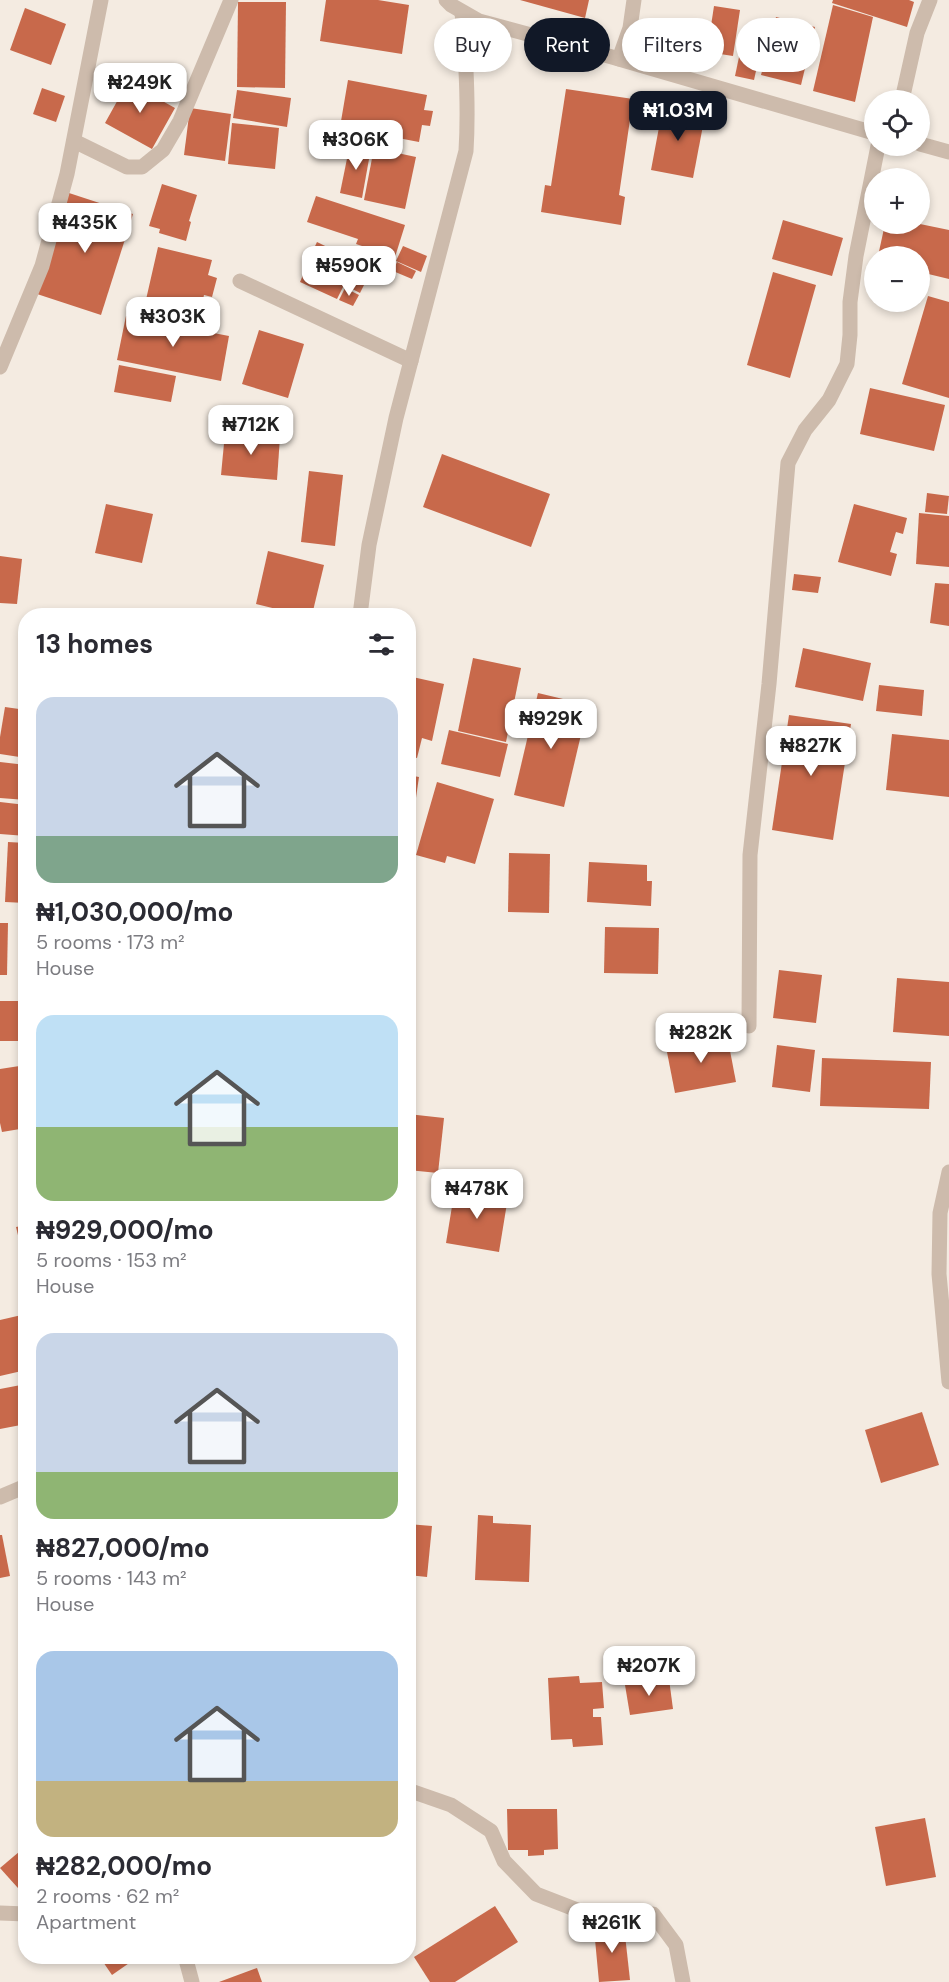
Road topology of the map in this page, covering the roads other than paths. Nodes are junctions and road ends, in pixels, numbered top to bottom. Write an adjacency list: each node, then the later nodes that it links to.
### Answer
1 (101, 0): 10 (street)
2 (231, 0): 10 (street)
3 (446, 0): 6 (street)
4 (634, 0): 7 (street)
5 (930, 0): 8 (street)
6 (462, 12): 7 (street); 15 (street)
7 (619, 59): 9 (street)
8 (904, 90)
9 (864, 130)
10 (74, 141): 16 (street)
11 (930, 147): 12 (street)
12 (949, 152)
13 (876, 156): 18 (street)
14 (240, 281): 15 (street)
15 (411, 361): 17 (street)
16 (0, 367)
17 (361, 608)
18 (750, 1026)
19 (949, 1173): 20 (street)
20 (944, 1270): 21 (street)
21 (949, 1382)
22 (18, 1489): 23 (street)
23 (0, 1497)
24 (416, 1793): 29 (street)
25 (0, 1913): 26 (street)
26 (18, 1914)
27 (187, 1964): 28 (street)
28 (192, 1982)
29 (683, 1982)

